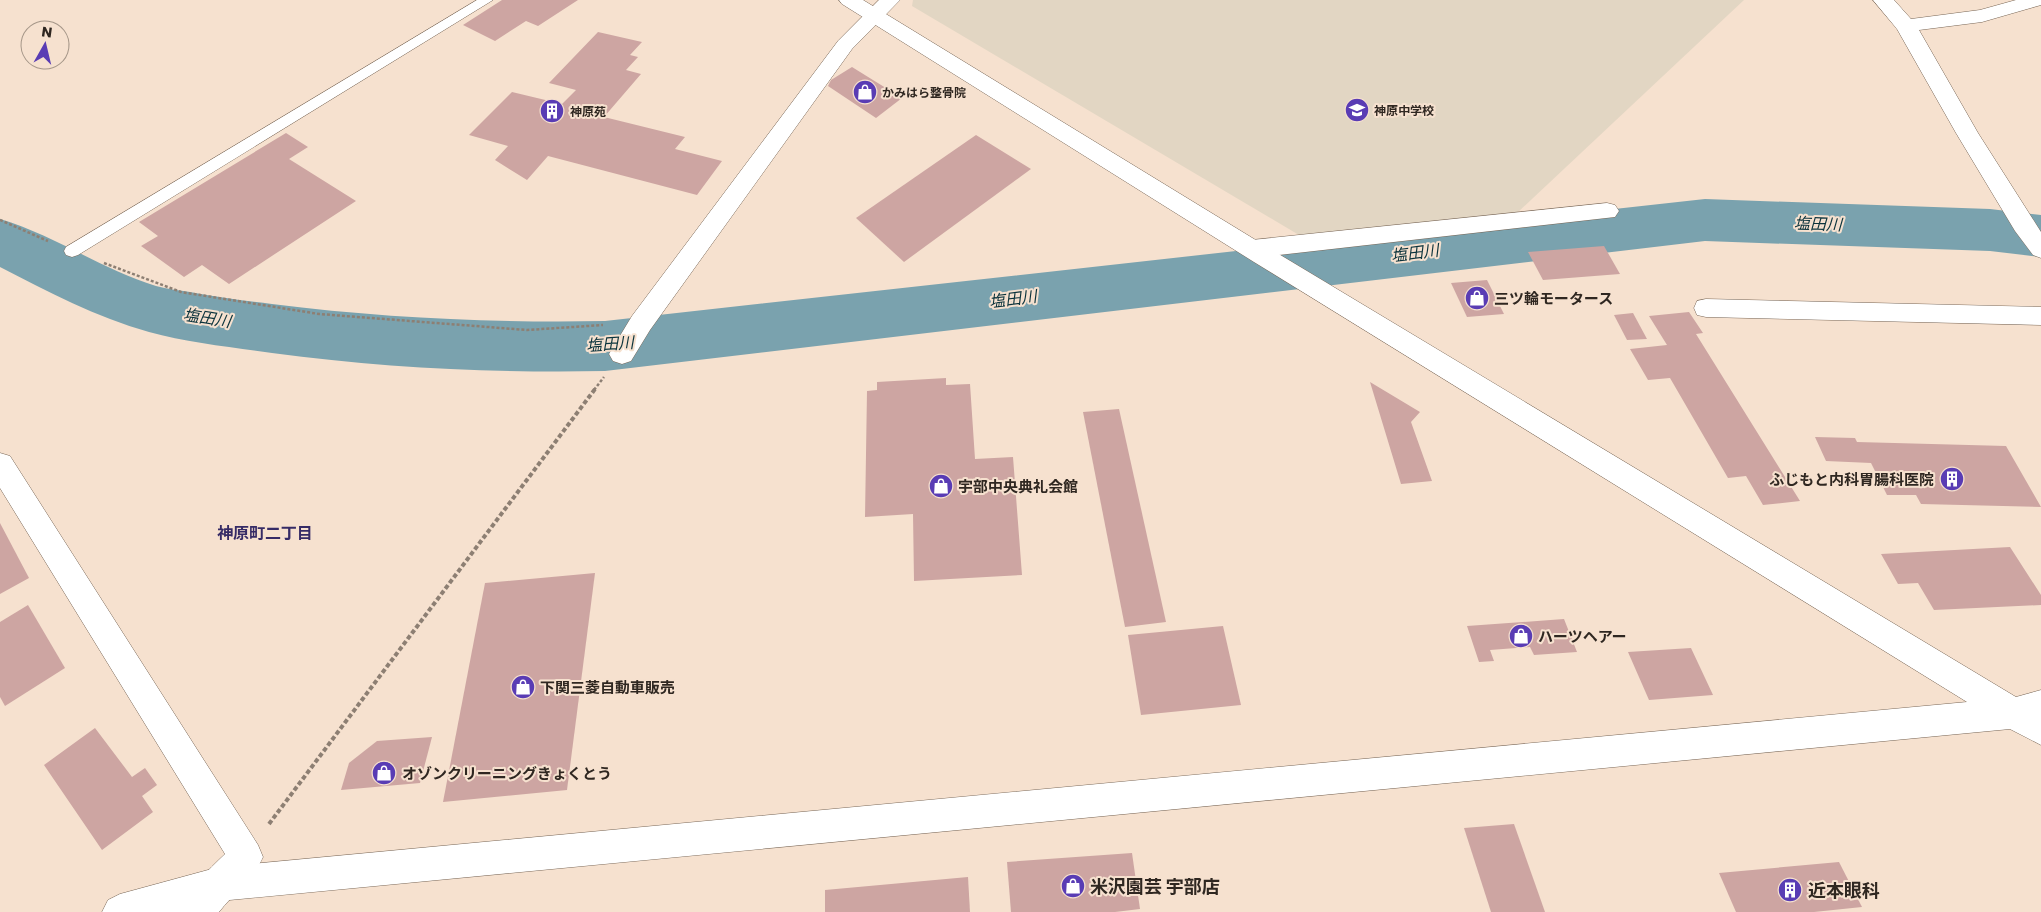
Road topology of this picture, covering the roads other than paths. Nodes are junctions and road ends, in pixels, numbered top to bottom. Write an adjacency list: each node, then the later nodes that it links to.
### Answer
1 (486, 0): 9 (lane)
2 (849, 0): 5 (street)
3 (1883, 0): 6 (street)
4 (2038, 0): 6 (street)
5 (883, 8): 10 (street); 13 (street)
6 (1906, 26): 8 (street)
7 (1607, 211): 10 (street)
8 (2033, 238)
9 (72, 251)
10 (1257, 253): 15 (street)
11 (1706, 308): 12 (street)
12 (2041, 316)
13 (622, 354)
14 (0, 464): 17 (street)
15 (2027, 709): 16 (street); 17 (street)
16 (2041, 730)
17 (219, 884): 18 (street); 19 (street)
18 (120, 912)
19 (198, 912)

